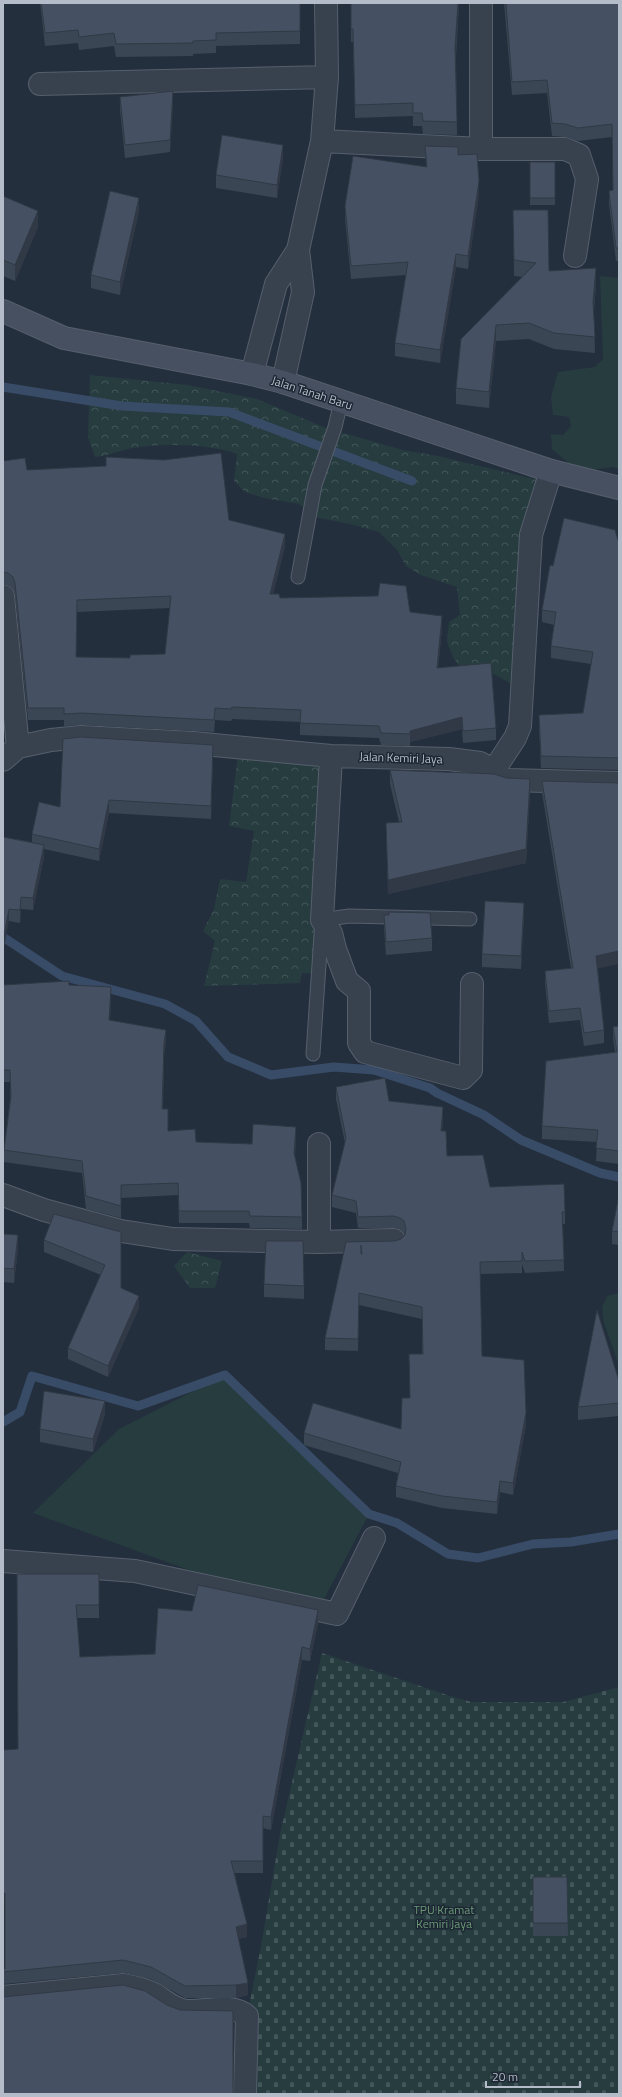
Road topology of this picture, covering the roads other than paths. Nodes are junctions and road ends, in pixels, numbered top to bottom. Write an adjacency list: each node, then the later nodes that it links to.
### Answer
1 (326, 3): 3 (street)
2 (481, 3): 6 (street)
3 (327, 77): 4 (street); 5 (street)
4 (40, 84)
5 (322, 141): 6 (street); 7 (street)
6 (480, 149): 8 (street)
7 (298, 250): 10 (street); 11 (street)
8 (575, 256)
9 (3, 311): 10 (main road, Jalan Tanah Baru)
10 (252, 374): 11 (main road, Jalan Tanah Baru)
11 (283, 382): 12 (main road, Jalan Tanah Baru)
12 (341, 402): 13 (main road, Jalan Tanah Baru); 15 (lane)
13 (549, 476): 14 (main road, Jalan Tanah Baru); 19 (street)
14 (619, 488)
15 (298, 577)
16 (3, 596): 17 (street)
17 (10, 754): 18 (street, Jalan Kemiri Jaya)
18 (331, 756): 19 (street, Jalan Kemiri Jaya); 22 (street)
19 (494, 770): 20 (street, Jalan Kemiri Jaya)
20 (619, 784)
21 (470, 919): 22 (lane)
22 (322, 920): 23 (street); 24 (lane)
23 (472, 984)
24 (313, 1054)
25 (319, 1144): 28 (street)
26 (3, 1196): 28 (street)
27 (394, 1240): 28 (street)
28 (319, 1242)
29 (374, 1538): 30 (street)
30 (3, 1561)
31 (3, 1997): 32 (street)
32 (245, 2094)

